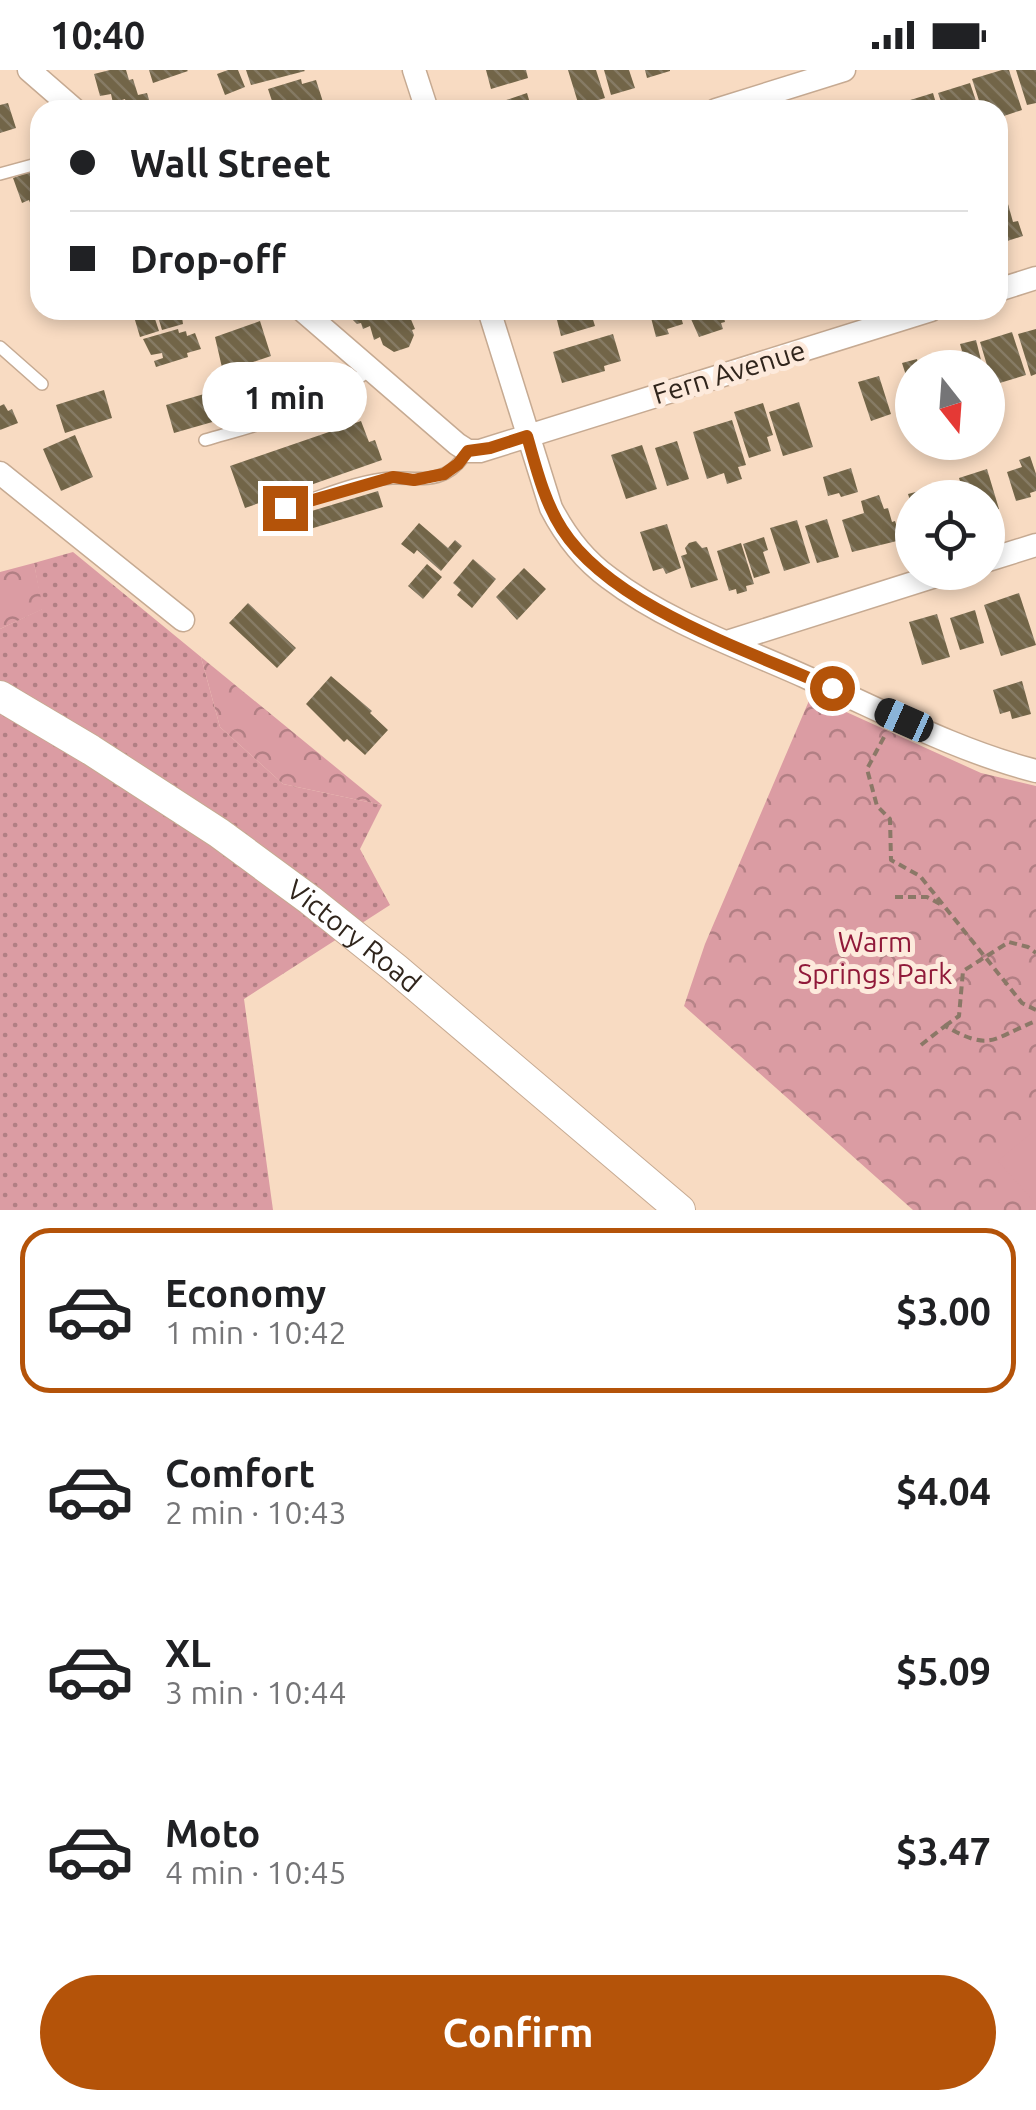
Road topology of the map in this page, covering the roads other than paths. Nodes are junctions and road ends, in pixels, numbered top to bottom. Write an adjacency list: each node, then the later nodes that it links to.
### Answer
1 (29, 70): 4 (street)
2 (414, 70): 5 (street)
3 (844, 70): 6 (street)
4 (64, 100)
5 (424, 100)
6 (748, 100)
7 (30, 165): 8 (lane)
8 (0, 174)
9 (1036, 278): 10 (street)
10 (1008, 287)
11 (313, 320): 15 (street)
12 (491, 320): 17 (street)
13 (899, 320): 17 (street, Fern Avenue)
14 (0, 346): 16 (lane)
15 (370, 370): 18 (lane); 19 (street)
16 (42, 384)
17 (527, 436): 19 (street, Fern Avenue); 26 (street)
18 (205, 440)
19 (468, 451): 21 (lane)
20 (0, 473): 25 (street)
21 (285, 508)
22 (1036, 545): 23 (street)
23 (1005, 555)
24 (895, 589): 26 (street)
25 (183, 620)
26 (727, 642): 28 (street)
27 (0, 696): 29 (main road, Victory Road)
28 (1036, 771)
29 (680, 1210)

